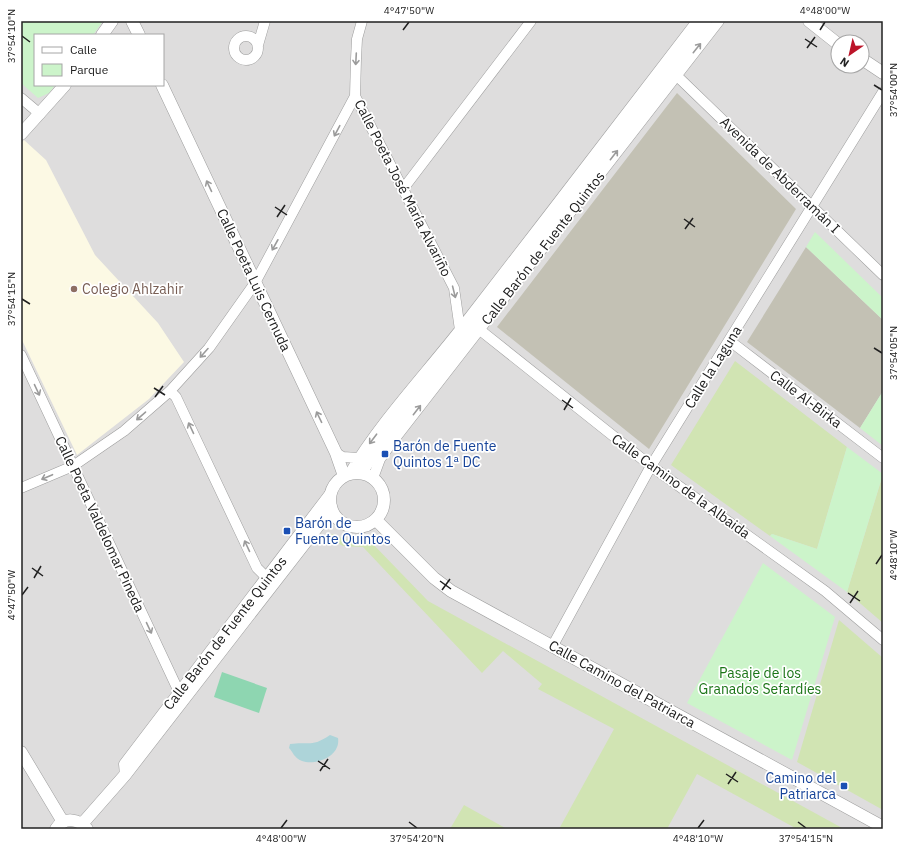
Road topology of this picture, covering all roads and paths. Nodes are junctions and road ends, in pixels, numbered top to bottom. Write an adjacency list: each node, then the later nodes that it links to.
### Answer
1 (112, 21): 10 (street)
2 (132, 21): 11 (street)
3 (265, 21): 13 (street)
4 (362, 21): 20 (street, Calle Poeta José María Alvariño, one-way to 20)
5 (531, 21): 24 (street)
6 (697, 21): 28 (street, Calle Barón de Fuente Quintos)
7 (706, 21): 38 (street, Calle Barón de Fuente Quintos)
8 (719, 21): 16 (street, Calle Barón de Fuente Quintos, one-way to 8)
9 (809, 21): 12 (street)
10 (103, 34)
11 (138, 34)
12 (830, 38)
13 (258, 45)
14 (870, 64): 15 (street)
15 (883, 73)
16 (676, 75): 25 (street, Avenida de Abderramán I); 29 (street, Calle Barón de Fuente Quintos, one-way to 16)
17 (64, 86): 22 (street)
18 (162, 86): 27 (street, Calle Poeta Luis Cernuda, one-way to 18)
19 (883, 92): 25 (street, Calle la Laguna)
20 (355, 96): 24 (street, Calle Poeta José María Alvariño); 27 (street, one-way to 27)
21 (21, 98): 22 (street)
22 (40, 114): 23 (street)
23 (21, 134)
24 (403, 189): 28 (street, Calle Poeta José María Alvariño, one-way to 28)
25 (813, 207): 26 (street, Avenida de Abderramán I); 30 (street, Calle la Laguna)
26 (883, 275)
27 (255, 283): 32 (street, one-way to 32); 33 (street, Calle Poeta Luis Cernuda, one-way to 27)
28 (460, 330): 34 (street, Calle Barón de Fuente Quintos, one-way to 34)
29 (480, 330): 37 (street, Calle Camino de la Albaida); 39 (street, Calle Barón de Fuente Quintos, one-way to 29)
30 (730, 341): 35 (street, Calle Al-Birka); 37 (street, Calle la Laguna)
31 (21, 355): 36 (street, Calle Poeta Valdelomar Pineda, one-way to 36)
32 (170, 391): 36 (street, one-way to 36); 46 (street, one-way to 32)
33 (336, 452): 34 (street); 38 (street, Calle Poeta Luis Cernuda)
34 (358, 458): 38 (street, Calle Barón de Fuente Quintos)
35 (883, 458)
36 (73, 466): 40 (street, one-way to 40); 49 (street, Calle Poeta Valdelomar Pineda, one-way to 49)
37 (652, 466): 47 (street, Calle Camino de la Albaida); 48 (street, Calle la Laguna)
38 (352, 474): 39 (street); 41 (street)
39 (373, 478): 44 (street)
40 (21, 488)
41 (331, 492): 42 (street); 46 (street, Calle Barón de Fuente Quintos)
42 (331, 506): 43 (street); 45 (street, Calle Barón de Fuente Quintos)
43 (339, 520): 44 (street); 45 (street)
44 (376, 520): 48 (street, Calle Camino del Patriarca)
45 (318, 526): 51 (street, Calle Barón de Fuente Quintos)
46 (267, 578): 49 (street, Calle Barón de Fuente Quintos)
47 (883, 640)
48 (552, 646): 54 (street, Calle Camino del Patriarca)
49 (179, 692): 51 (street, Calle Barón de Fuente Quintos)
50 (21, 752): 52 (street)
51 (125, 776): 53 (street, Calle Barón de Fuente Quintos)
52 (59, 826): 53 (street)
53 (85, 826)
54 (883, 827)

